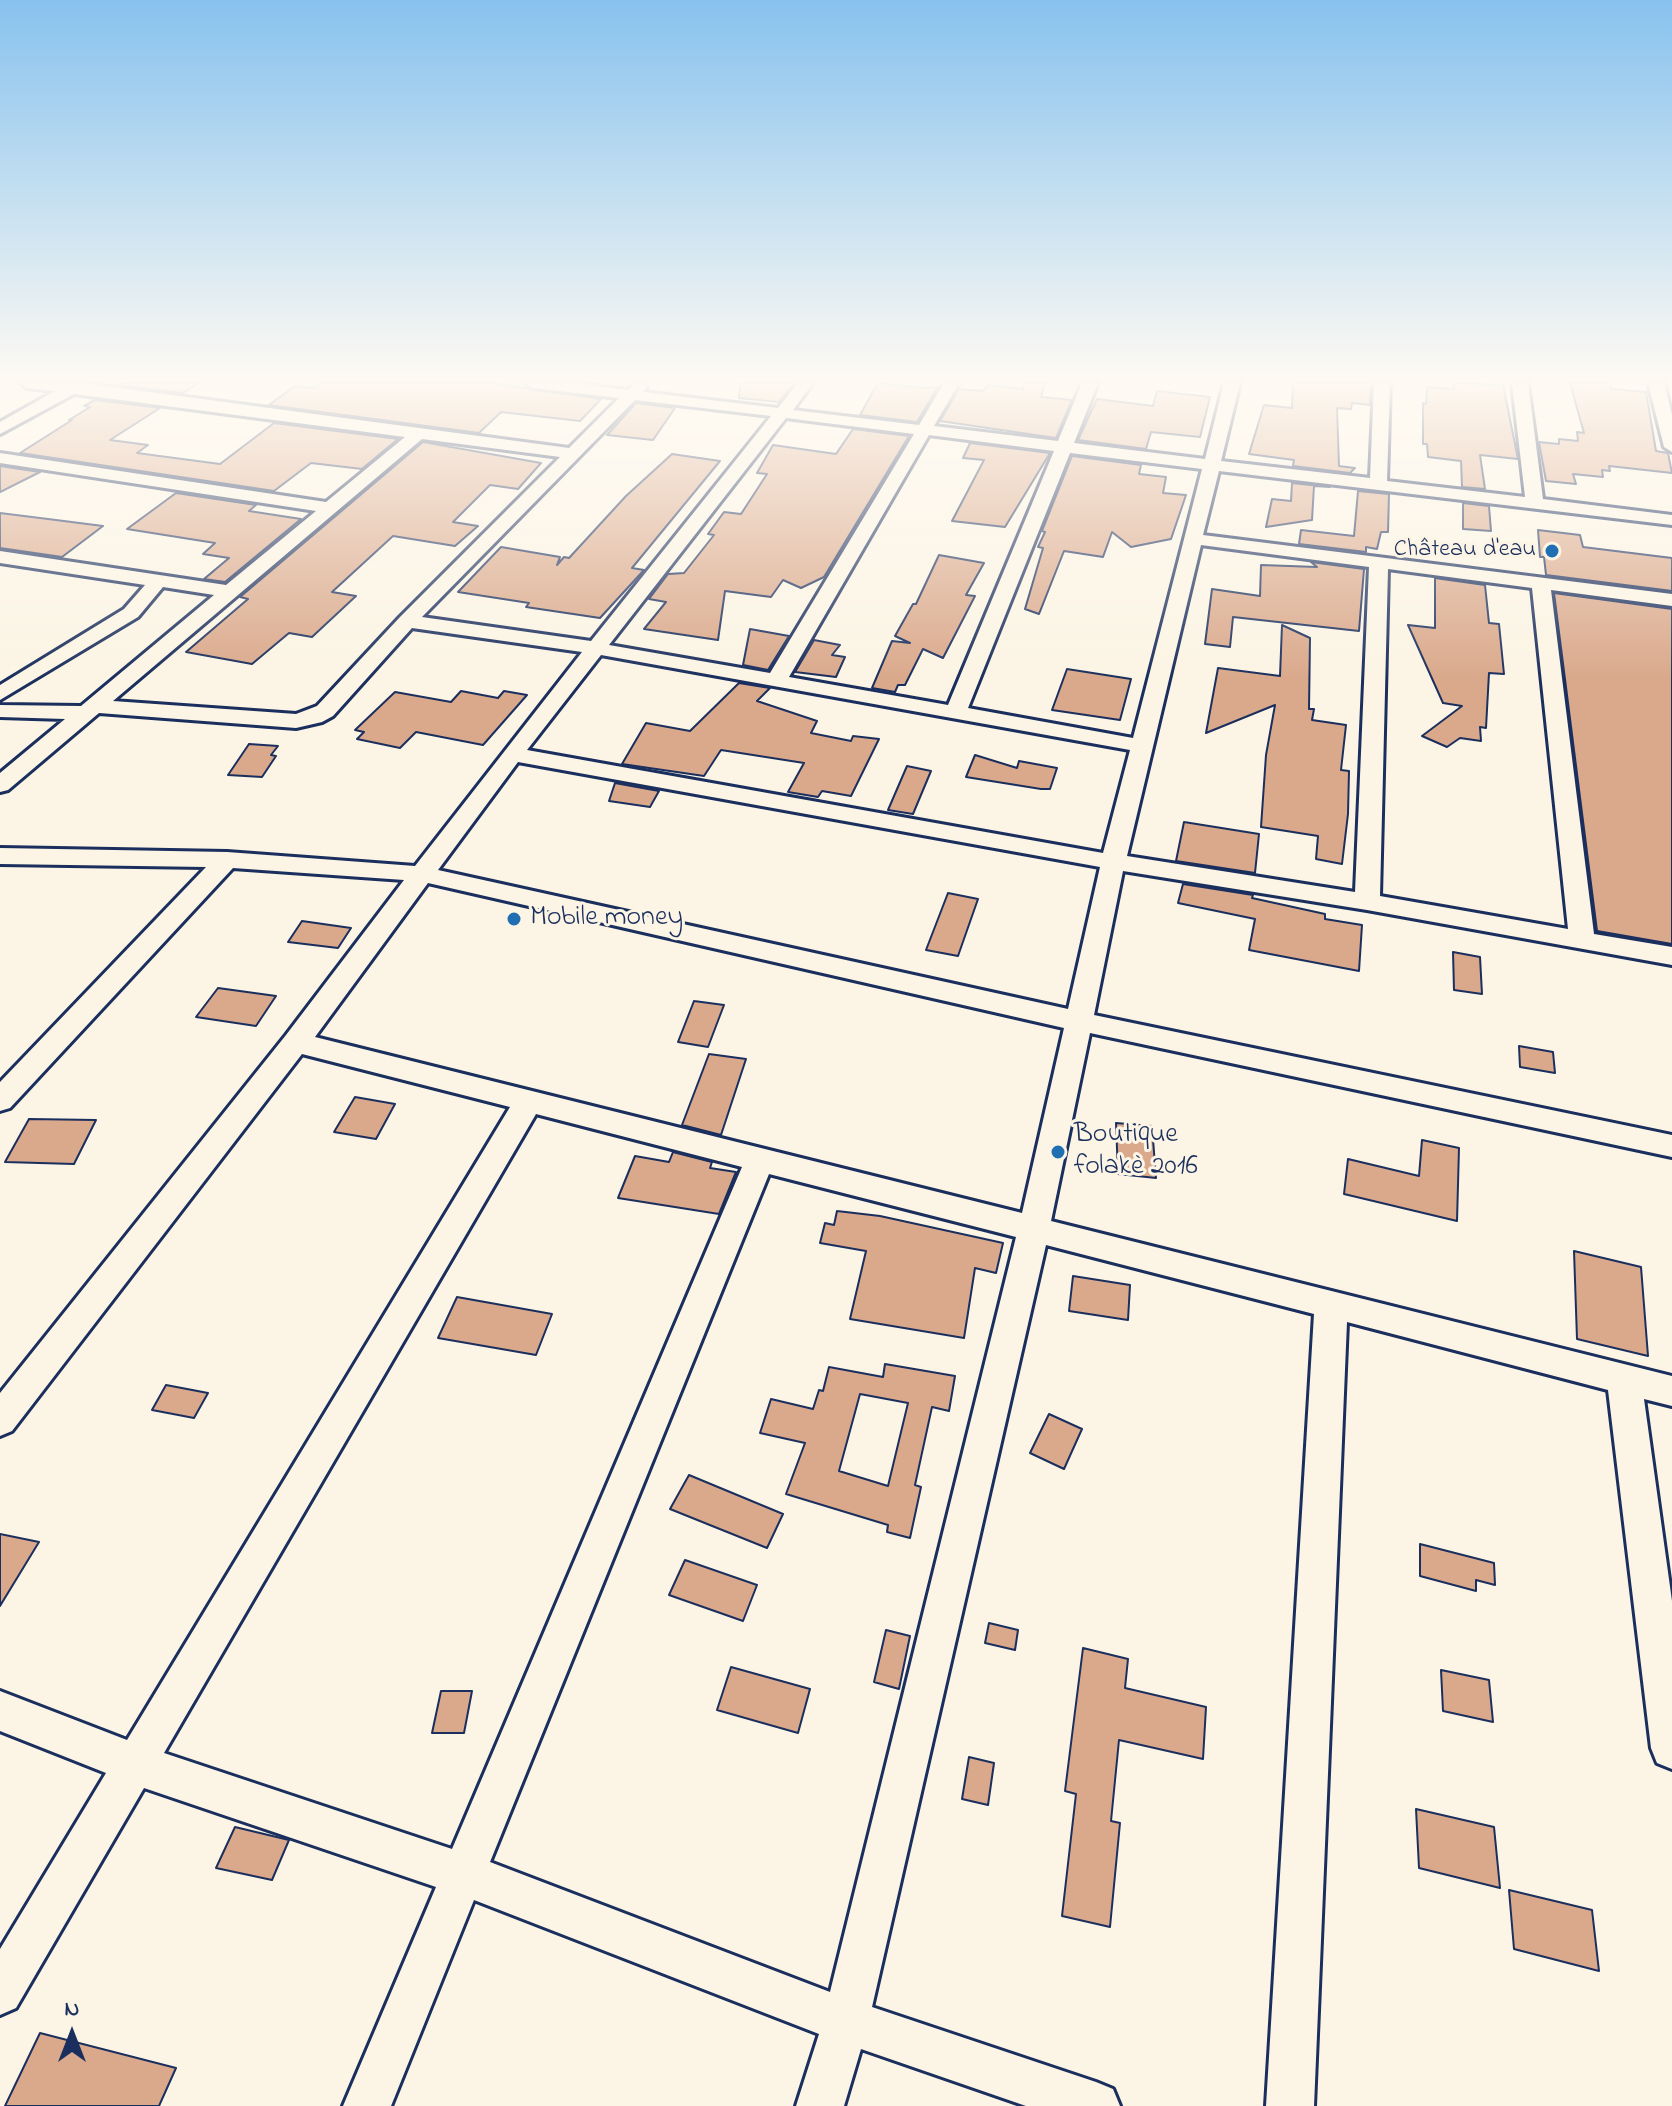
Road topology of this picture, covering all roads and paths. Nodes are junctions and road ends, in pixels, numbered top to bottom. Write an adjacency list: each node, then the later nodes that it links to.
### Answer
1 (154, 481): 13 (street)
2 (362, 481): 13 (street)
3 (547, 481): 22 (street)
4 (727, 481): 23 (street)
5 (895, 481): 24 (street)
6 (1047, 481): 28 (street)
7 (1207, 481): 15 (street)
8 (1347, 481): 11 (street)
9 (1378, 481): 11 (street)
10 (1532, 481): 12 (street)
11 (1378, 485): 12 (street)
12 (1535, 504): 14 (street)
13 (330, 508): 20 (street)
14 (1672, 520)
15 (1195, 539): 17 (street); 29 (street)
16 (0, 557): 18 (street)
17 (1379, 562): 19 (street); 36 (street)
18 (158, 581): 20 (street); 25 (street)
19 (1541, 583): 21 (street); 37 (street)
20 (231, 592): 26 (street)
21 (1672, 600)
22 (407, 621): 23 (street); 26 (street)
23 (594, 648): 24 (street); 30 (street)
24 (776, 681): 28 (street)
25 (6, 687)
26 (90, 710): 27 (street); 31 (street)
27 (0, 711)
28 (955, 713): 29 (street)
29 (1143, 746): 34 (street)
30 (512, 754): 34 (street); 35 (street)
31 (0, 785)
32 (0, 856): 33 (street)
33 (227, 860): 35 (street); 41 (street)
34 (1113, 862): 36 (street); 39 (street)
35 (422, 874): 39 (street); 40 (street)
36 (1367, 902): 37 (street)
37 (1582, 940): 38 (street)
38 (1672, 956)
39 (1077, 1021): 43 (street); 45 (street)
40 (296, 1042): 42 (street); 49 (street)
41 (0, 1100)
42 (529, 1100): 44 (street); 52 (street)
43 (1672, 1146)
44 (760, 1159): 45 (street); 53 (street)
45 (1034, 1229): 46 (street); 55 (street)
46 (1331, 1305): 47 (street); 59 (street)
47 (1624, 1381): 48 (street); 51 (street)
48 (1672, 1391)
49 (0, 1420)
50 (0, 1711): 52 (street)
51 (1672, 1748)
52 (135, 1764): 53 (street); 54 (street)
53 (463, 1874): 55 (street); 56 (street)
54 (0, 1992)
55 (846, 2021): 57 (street); 58 (street)
56 (367, 2106)
57 (820, 2106)
58 (1096, 2106)
59 (1290, 2106)

